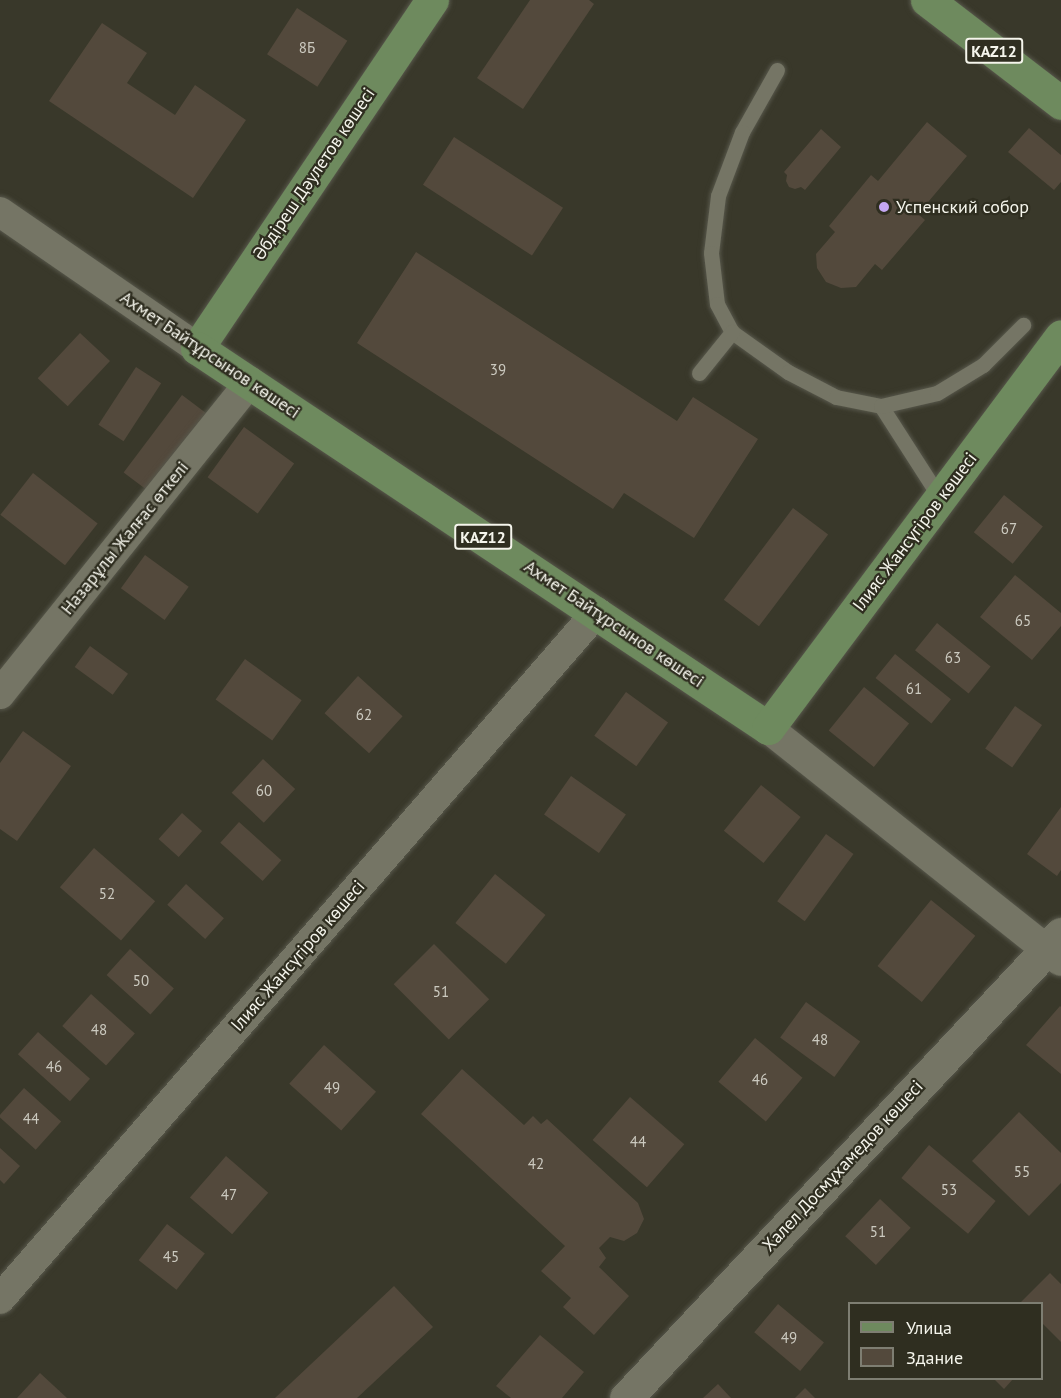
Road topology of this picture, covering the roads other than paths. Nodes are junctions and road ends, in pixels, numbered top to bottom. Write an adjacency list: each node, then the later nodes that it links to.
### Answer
1 (432, 0): 9 (main road, Әбдіреш Дәулетов көшесі)
2 (927, 0): 4 (main road, KAZ12)
3 (777, 70): 7 (lane)
4 (1061, 103)
5 (0, 212): 9 (street, Ахмет Байтұрсынов көшесі)
6 (1023, 325): 12 (lane)
7 (732, 332): 10 (lane); 12 (lane)
8 (1061, 336): 13 (main road, Ілияс Жансүгіров көшесі)
9 (197, 348): 11 (main road, Ахмет Байтұрсынов көшесі / KAZ12)
10 (699, 372)
11 (250, 382): 14 (main road, Ахмет Байтұрсынов көшесі / KAZ12); 15 (street, Назарұлы Жалғас өткелі)
12 (881, 406): 13 (lane)
13 (940, 498): 16 (main road, Ілияс Жансүгіров көшесі)
14 (597, 612): 16 (main road, Ахмет Байтұрсынов көшесі / KAZ12); 18 (street, Ілияс Жансүгіров көшесі)
15 (0, 694)
16 (768, 728): 17 (street, Ахмет Байтұрсынов көшесі)
17 (1056, 948): 19 (street, Халел Досмұхамедов көшесі)
18 (0, 1299)
19 (626, 1398)

